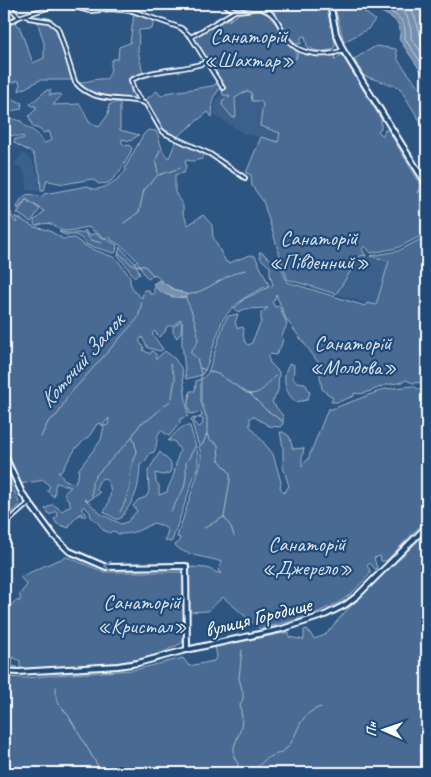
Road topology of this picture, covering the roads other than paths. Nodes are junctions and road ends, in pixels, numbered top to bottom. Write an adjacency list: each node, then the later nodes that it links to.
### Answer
1 (7, 4): 7 (street)
2 (62, 4): 6 (street); 9 (street)
3 (224, 4): 5 (street)
4 (330, 4): 10 (street)
5 (235, 10): 9 (street); 10 (street)
6 (27, 15): 7 (street); 13 (street)
7 (19, 17): 8 (street)
8 (4, 25)
9 (191, 37): 11 (street)
10 (343, 50): 15 (street)
11 (207, 62): 12 (street); 13 (street)
12 (223, 88)
13 (141, 102): 14 (street)
14 (245, 178)
15 (427, 185)
16 (4, 454): 17 (street)
17 (29, 503): 18 (street); 20 (street, one-way to 17)
18 (4, 525)
19 (427, 526): 20 (street, вулиця Городище)
20 (187, 650): 21 (street, вулиця Городище)
21 (4, 671)

